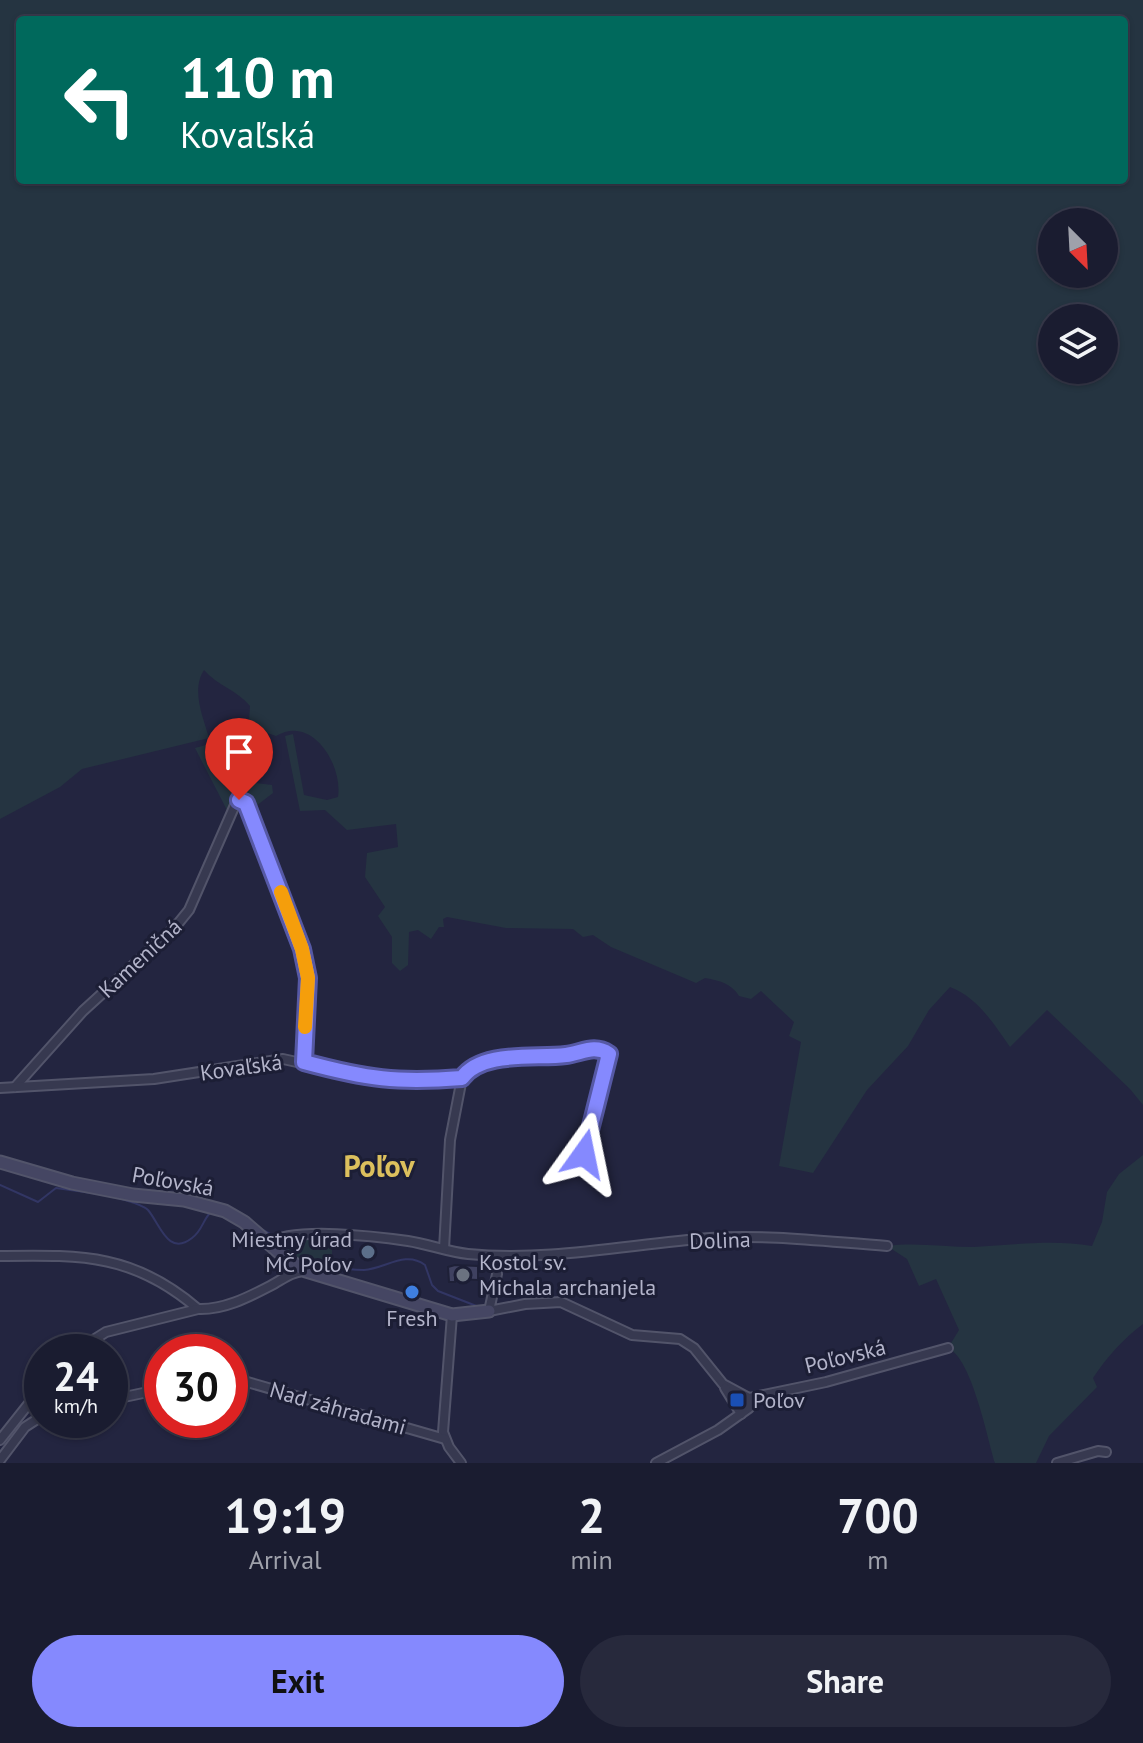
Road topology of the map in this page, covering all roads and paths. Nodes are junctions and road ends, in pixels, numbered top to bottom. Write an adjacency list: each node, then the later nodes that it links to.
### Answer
1 (304, 1062): 2 (street, Kovaľská); 3 (street, Kovaľská); 3 (street, Kameničná)
2 (462, 1078): 5 (street, Kovaľská); 9 (street)
3 (15, 1087): 4 (street, Kovaľská)
4 (0, 1088)
5 (584, 1154)
6 (0, 1162): 7 (street, Poľovská)
7 (270, 1243): 9 (street, Dolina); 10 (street, Poľovská)
8 (887, 1246): 9 (street, Dolina)
9 (444, 1249)
10 (281, 1254): 12 (street, Poľovská); 14 (street)
11 (0, 1256): 15 (street)
12 (306, 1271): 14 (street); 17 (street, Poľovská)
13 (497, 1274): 16 (street)
14 (285, 1276): 15 (street)
15 (198, 1309): 18 (street)
16 (489, 1311): 17 (street, Poľovská); 21 (street, Poľovská)
17 (452, 1315): 26 (street)
18 (103, 1334)
19 (948, 1348): 22 (street, Poľovská)
20 (248, 1382): 26 (street, Nad záhradami)
21 (723, 1384): 22 (street, Poľovská); 24 (street)
22 (749, 1398): 24 (street)
23 (24, 1410): 27 (street)
24 (741, 1414): 31 (street)
25 (24, 1430): 29 (street)
26 (445, 1439): 30 (street)
27 (0, 1440)
28 (1106, 1452): 32 (street)
29 (0, 1460)
30 (461, 1463)
31 (656, 1463)
32 (1057, 1463)

